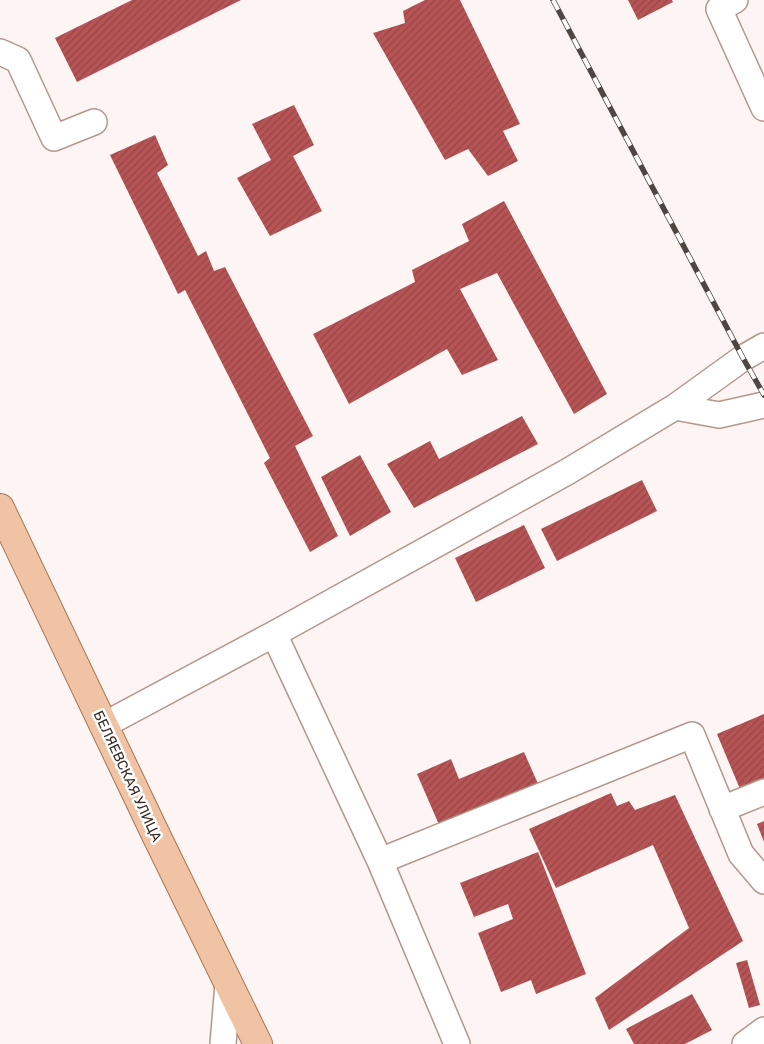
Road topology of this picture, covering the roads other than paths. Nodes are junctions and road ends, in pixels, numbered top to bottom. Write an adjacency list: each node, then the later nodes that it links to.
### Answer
1 (735, 0): 3 (street)
2 (0, 52): 4 (street)
3 (764, 108)
4 (94, 122)
5 (764, 346): 7 (street)
6 (764, 405): 7 (street)
7 (675, 408): 9 (street)
8 (0, 508): 10 (main road, БЕЛЯЕВСКАЯ УЛИЦА)
9 (274, 634): 10 (street); 13 (street)
10 (104, 725): 15 (main road, БЕЛЯЕВСКАЯ УЛИЦА)
11 (764, 792): 12 (street)
12 (722, 808): 13 (street); 14 (street)
13 (380, 861): 19 (street)
14 (764, 881)
15 (228, 984): 17 (street); 18 (main road, БЕЛЯЕВСКАЯ УЛИЦА)
16 (764, 1030): 20 (street)
17 (223, 1044)
18 (258, 1044)
19 (457, 1044)
20 (745, 1044)

